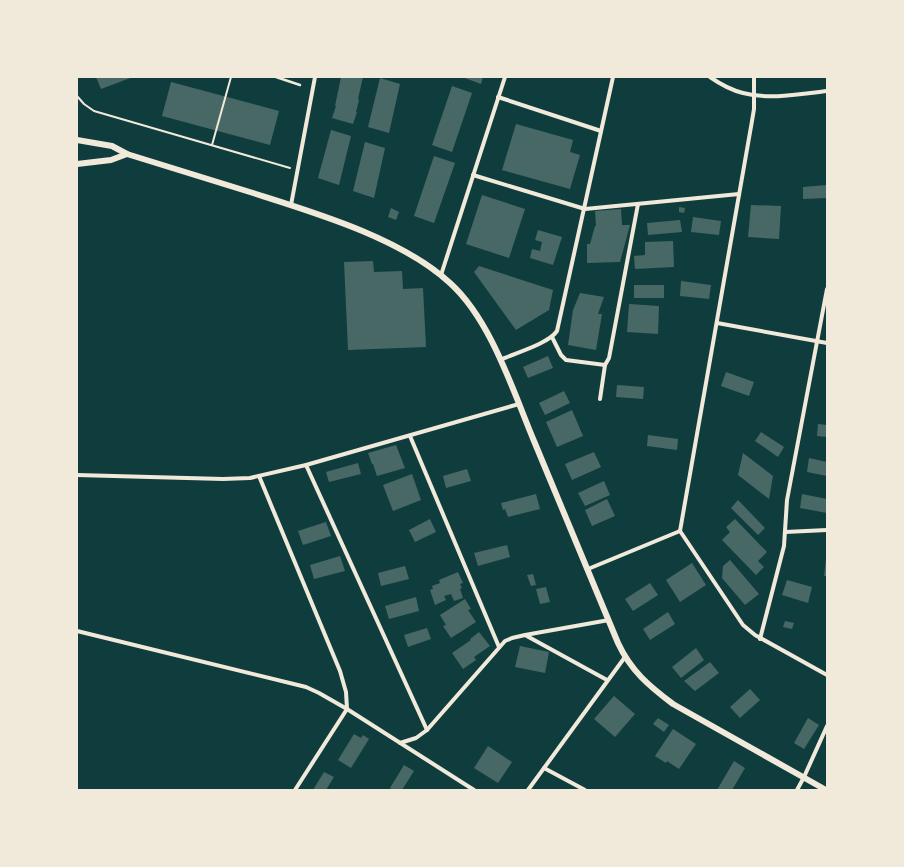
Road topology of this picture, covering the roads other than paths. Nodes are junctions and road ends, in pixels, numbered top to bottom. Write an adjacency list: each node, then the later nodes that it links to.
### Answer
1 (276, 77): 7 (lane)
2 (315, 77): 18 (street)
3 (505, 77): 10 (street)
4 (613, 77): 11 (street)
5 (710, 77): 9 (street)
6 (754, 77): 9 (street)
7 (300, 85)
8 (827, 91): 9 (street)
9 (754, 95): 16 (street)
10 (498, 97): 11 (street); 15 (street)
11 (601, 131): 19 (street)
12 (77, 140): 13 (street)
13 (127, 154): 14 (street); 18 (street)
14 (77, 164)
15 (473, 175): 19 (street); 20 (street)
16 (739, 194): 17 (street); 22 (street)
17 (638, 204): 19 (street); 27 (street)
18 (291, 205): 20 (street)
19 (585, 210): 23 (street)
20 (441, 275): 26 (street)
21 (827, 289): 24 (street)
22 (717, 322): 24 (street); 35 (street)
23 (552, 337): 26 (street); 27 (street)
24 (817, 341): 25 (street); 36 (street)
25 (827, 343)
26 (500, 360): 29 (street)
27 (605, 365): 28 (street)
28 (600, 399)
29 (519, 404): 30 (street); 37 (street)
30 (410, 436): 31 (street); 42 (street)
31 (306, 465): 33 (street); 48 (street)
32 (77, 475): 33 (street)
33 (259, 476): 46 (street)
34 (827, 530): 36 (street)
35 (680, 531): 37 (street); 41 (street)
36 (786, 532): 41 (street)
37 (588, 569): 38 (street)
38 (609, 620): 40 (street); 43 (street)
39 (77, 631): 46 (street)
40 (525, 635): 42 (street); 45 (street)
41 (760, 639): 44 (street)
42 (500, 647): 48 (street)
43 (624, 657): 45 (street); 51 (street)
44 (827, 675)
45 (607, 680): 50 (street)
46 (347, 709): 49 (street); 52 (street)
47 (827, 726): 51 (street)
48 (426, 730): 49 (street)
49 (400, 743): 53 (street)
50 (544, 768): 54 (street); 55 (street)
51 (804, 777): 56 (street); 57 (street)
52 (295, 790)
53 (474, 790)
54 (528, 790)
55 (585, 790)
56 (797, 790)
57 (826, 790)

